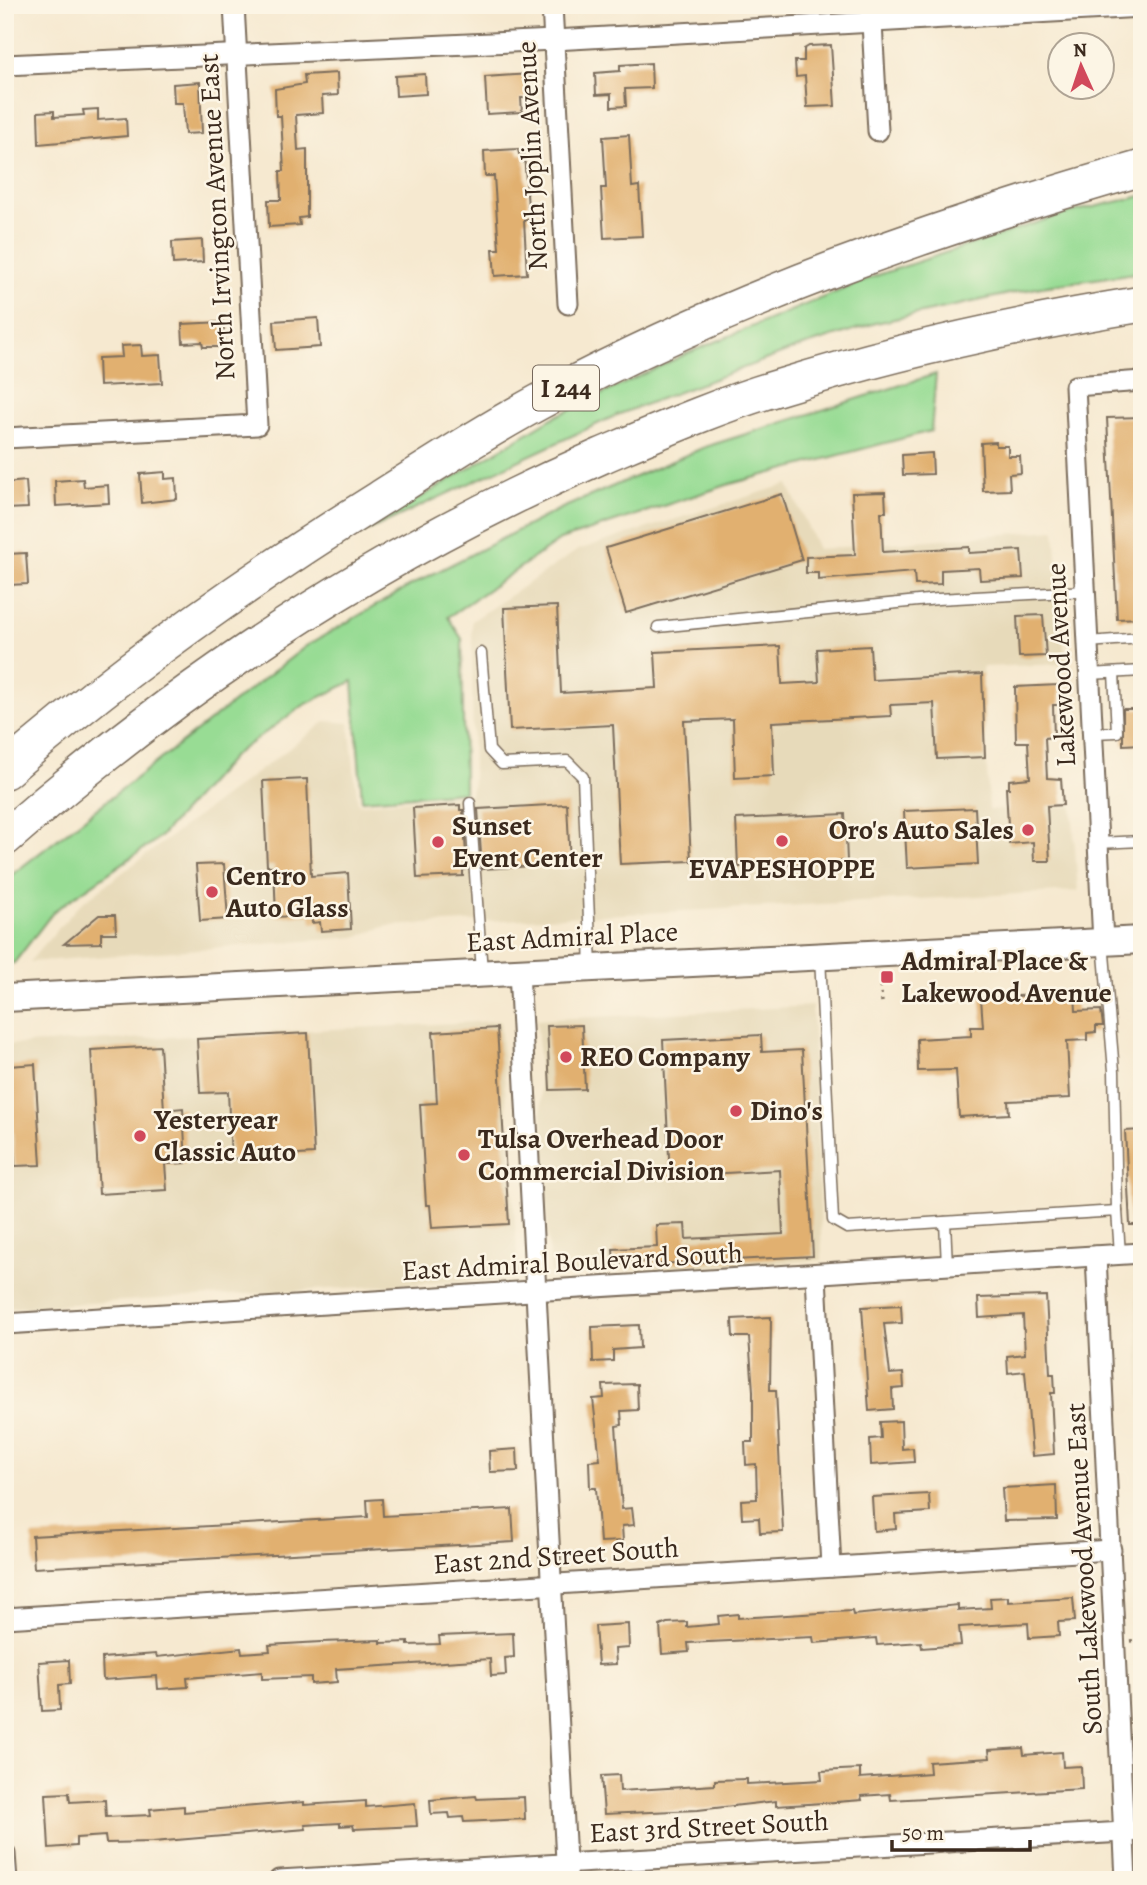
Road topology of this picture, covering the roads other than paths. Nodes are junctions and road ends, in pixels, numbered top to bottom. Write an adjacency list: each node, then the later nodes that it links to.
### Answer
1 (234, 5): 6 (street, North Irvington Avenue East)
2 (552, 5): 5 (street, North Joplin Avenue)
3 (1142, 7): 4 (street)
4 (872, 13): 5 (street); 8 (street)
5 (554, 40): 6 (street); 10 (street, North Joplin Avenue)
6 (236, 53): 7 (street); 13 (street, North Irvington Avenue East)
7 (5, 65)
8 (878, 131)
9 (1142, 168): 23 (highway, I 244)
10 (568, 304)
11 (1142, 304): 25 (highway)
12 (1142, 381): 14 (street, Lakewood Avenue)
13 (5, 438)
14 (1086, 592): 15 (lane); 17 (street, Lakewood Avenue)
15 (658, 627)
16 (1142, 638): 17 (lane)
17 (1088, 642): 21 (street, Lakewood Avenue)
18 (481, 653): 31 (lane)
19 (1142, 671): 20 (lane)
20 (1114, 673): 21 (lane); 22 (lane)
21 (1090, 674): 22 (street, Lakewood Avenue)
22 (1093, 733): 27 (street, Lakewood Avenue)
23 (5, 771)
24 (470, 803): 33 (lane)
25 (5, 838)
26 (1142, 841): 27 (lane)
27 (1098, 843): 29 (street, Lakewood Avenue)
28 (1142, 940): 29 (main road, East Admiral Place)
29 (1103, 943): 30 (main road, East Admiral Place); 35 (lane)
30 (820, 956): 31 (main road, East Admiral Place); 36 (lane)
31 (591, 967): 32 (main road, East Admiral Place)
32 (520, 971): 33 (main road, East Admiral Place); 42 (street)
33 (482, 973): 34 (main road, East Admiral Place)
34 (5, 998)
35 (1116, 1211): 36 (lane); 38 (lane)
36 (945, 1222): 40 (lane)
37 (1142, 1253): 38 (street, East Admiral Boulevard South)
38 (1120, 1254): 39 (street, East Admiral Boulevard South)
39 (1096, 1256): 40 (street, East Admiral Boulevard South); 44 (street, South Lakewood Avenue East)
40 (947, 1266): 41 (street, East Admiral Boulevard South)
41 (816, 1276): 42 (street, East Admiral Boulevard South); 45 (street)
42 (538, 1293): 43 (street, East Admiral Boulevard South); 46 (street)
43 (5, 1324)
44 (1111, 1550): 45 (street, East 2nd Street South); 48 (street, South Lakewood Avenue East)
45 (831, 1567): 46 (street, East 2nd Street South)
46 (552, 1585): 47 (street, East 2nd Street South); 50 (street)
47 (5, 1618)
48 (1133, 1831): 50 (street, East 3rd Street South); 53 (street, South Lakewood Avenue East)
49 (5, 1854): 51 (street)
50 (567, 1871): 52 (street, East 3rd Street South)
51 (6, 1880)
52 (279, 1880)
53 (1126, 1880)

